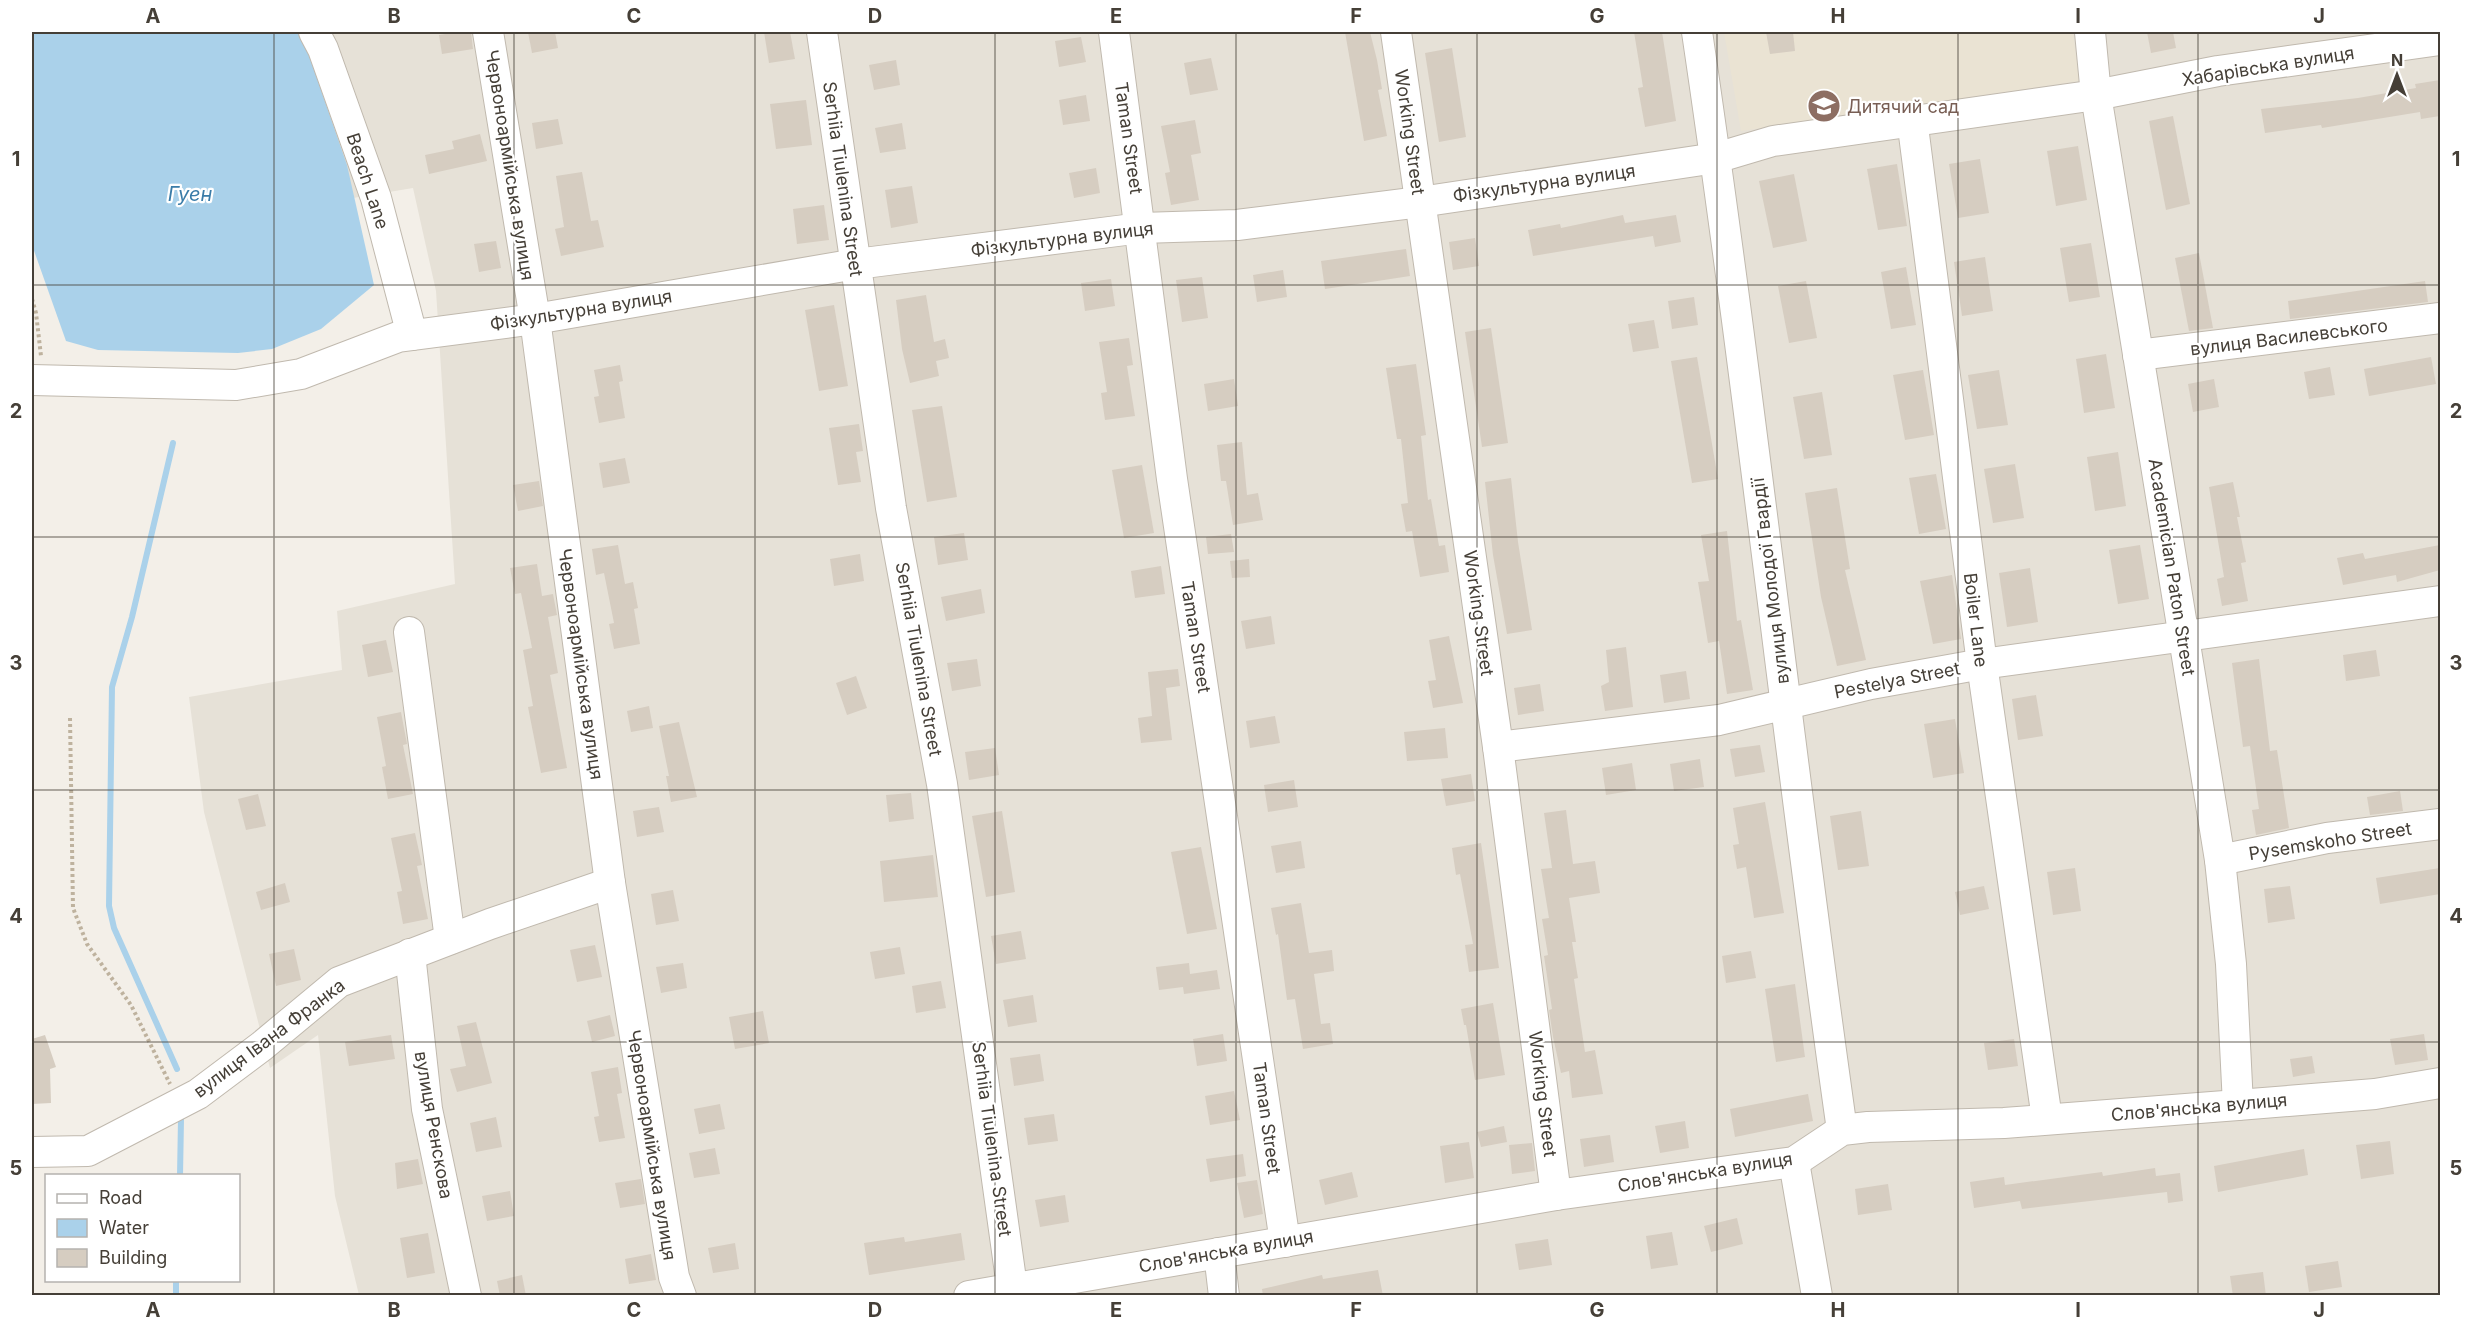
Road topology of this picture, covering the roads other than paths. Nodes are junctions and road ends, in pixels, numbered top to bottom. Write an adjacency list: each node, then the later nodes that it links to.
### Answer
1 (314, 32): 17 (street, Beach Lane)
2 (488, 32): 16 (street, Червоноармійська вулиця)
3 (822, 32): 14 (street, Serhiia Tiulenina Street)
4 (1114, 32): 13 (street, Taman Street)
5 (1396, 32): 12 (street, Working Street)
6 (1697, 32): 11 (street, вулиця Молодої Гвардії)
7 (2090, 32): 9 (street, Academician Paton Street)
8 (2440, 40): 9 (street, Хабарівська вулиця)
9 (2096, 95): 10 (street, Фізкультурна вулиця); 18 (street, Academician Paton Street)
10 (1912, 119): 11 (street, Фізкультурна вулиця); 23 (street, Boiler Lane)
11 (1716, 158): 12 (street, Фізкультурна вулиця); 24 (street, вулиця Молодої Гвардії)
12 (1420, 202): 13 (street, Фізкультурна вулиця); 25 (street, Working Street)
13 (1142, 228): 14 (street, Фізкультурна вулиця); 38 (street, Taman Street)
14 (856, 264): 16 (street, Фізкультурна вулиця); 40 (street, Serhiia Tiulenina Street)
15 (2440, 318): 18 (street, вулиця Василевського)
16 (535, 319): 17 (street, Фізкультурна вулиця); 28 (street, Червоноармійська вулиця)
17 (412, 335): 19 (street, Фізкультурна вулиця)
18 (2138, 355): 22 (street, Academician Paton Street)
19 (37, 380)
20 (2440, 601): 22 (street, Pestelya Street)
21 (409, 632): 29 (street)
22 (2182, 638): 23 (street, Pestelya Street); 27 (street, Academician Paton Street)
23 (1982, 664): 24 (street, Pestelya Street); 33 (street, Boiler Lane)
24 (1785, 705): 25 (street, Pestelya Street); 34 (street, вулиця Молодої Гвардії)
25 (1498, 747): 37 (street, Working Street)
26 (2440, 824): 27 (street, Pysemskoho Street)
27 (2220, 860): 32 (street, Academician Paton Street)
28 (610, 883): 29 (street, вулиця Івана Франка); 42 (street, Червоноармійська вулиця)
29 (450, 939): 30 (street, вулиця Івана Франка)
30 (410, 954): 35 (street, вулиця Івана Франка); 41 (street, вулиця Ренскова)
31 (2440, 1083): 32 (street, Слов'янська вулиця)
32 (2238, 1105): 33 (street, Слов'янська вулиця)
33 (2047, 1119): 34 (street, Слов'янська вулиця)
34 (1842, 1130): 36 (street, Слов'янська вулиця)
35 (32, 1152)
36 (1794, 1162): 37 (street, Слов'янська вулиця); 45 (street)
37 (1557, 1195): 38 (street, Слов'янська вулиця)
38 (1285, 1242): 39 (street, Слов'янська вулиця)
39 (1219, 1253): 40 (street, Слов'янська вулиця); 44 (street)
40 (1012, 1287): 43 (street, Слов'янська вулиця)
41 (466, 1296)
42 (681, 1296)
43 (969, 1296)
44 (1224, 1296)
45 (1817, 1296)

